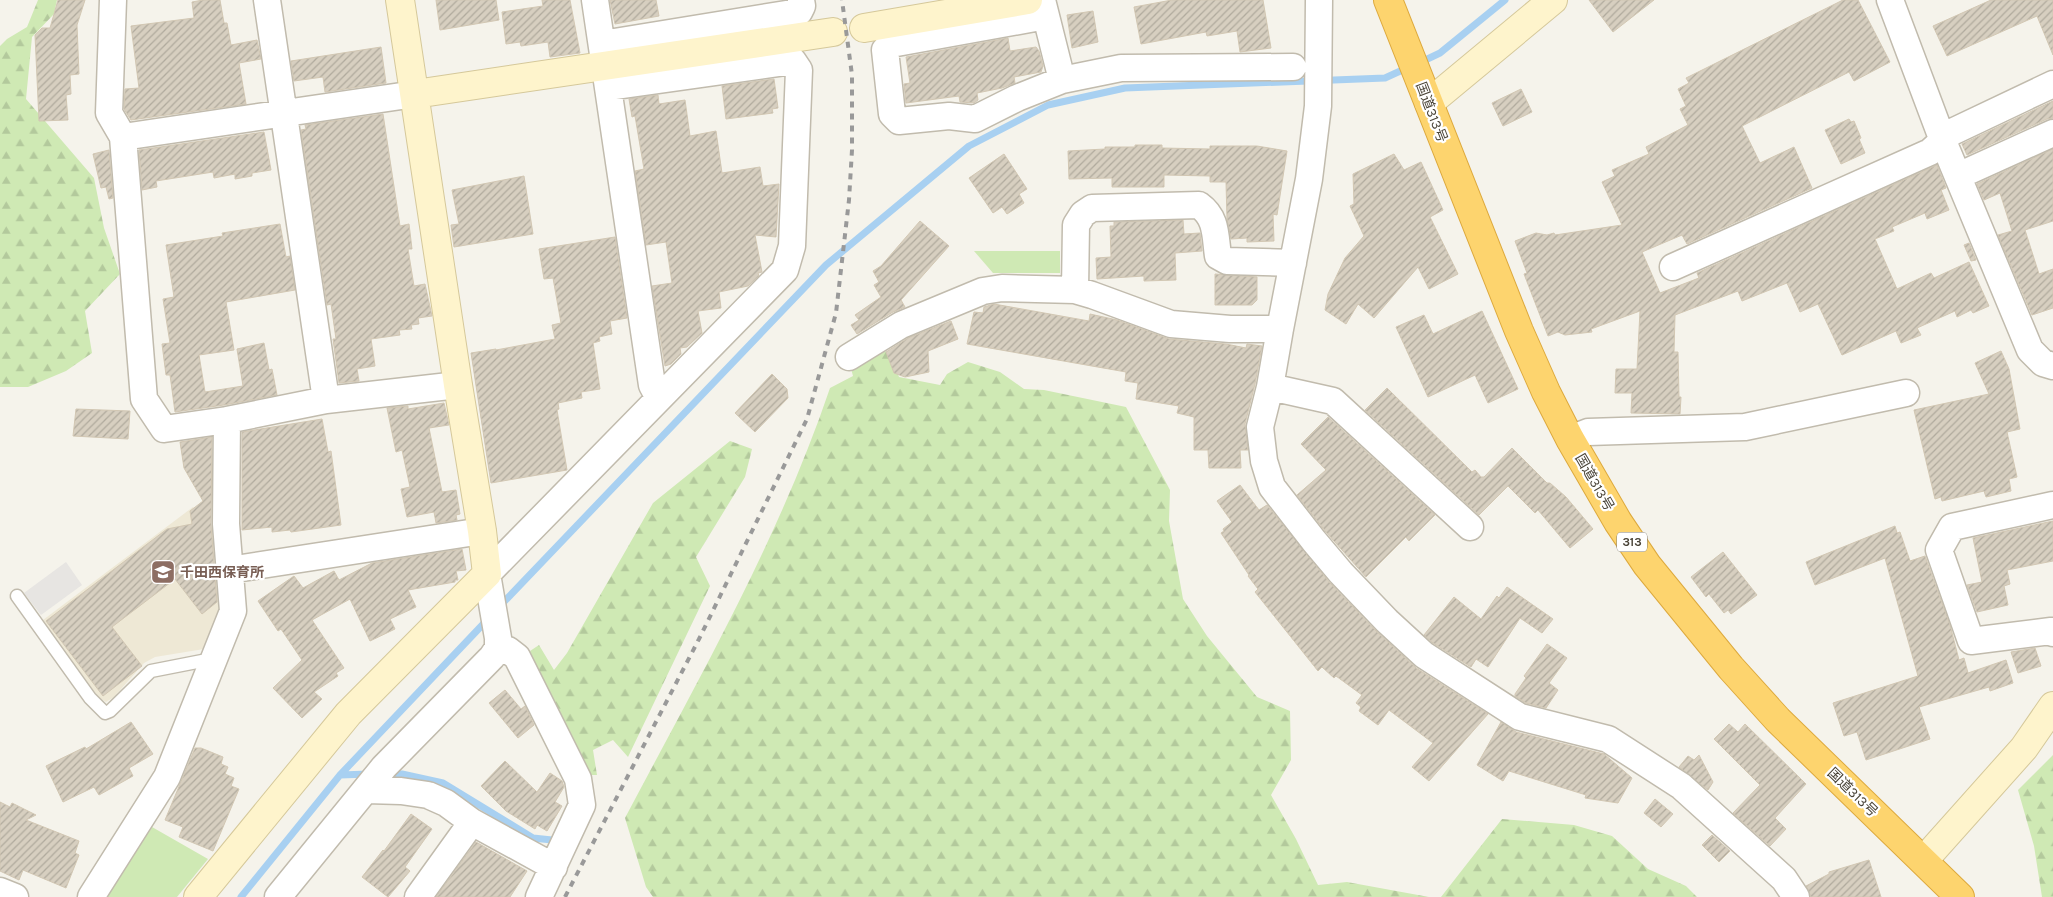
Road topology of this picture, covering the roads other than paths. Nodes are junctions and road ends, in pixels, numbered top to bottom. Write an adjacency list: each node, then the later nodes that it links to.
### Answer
1 (113, 0): 21 (street)
2 (267, 0): 19 (street)
3 (400, 0): 18 (street)
4 (595, 0): 13 (street)
5 (801, 0): 13 (street)
6 (1319, 0): 24 (street)
7 (1388, 0): 17 (highway, 国道313号 / 313)
8 (1553, 0): 17 (street)
9 (1890, 0): 22 (street)
10 (1039, 5): 11 (street); 15 (street); 15 (street)
11 (864, 28)
12 (833, 32): 13 (street)
13 (605, 66): 18 (street); 33 (street); 33 (street)
14 (1293, 66): 15 (street)
15 (1062, 80)
16 (2053, 84): 22 (street)
17 (1424, 91): 36 (highway, 国道313号 / 313)
18 (415, 94): 19 (street); 30 (street)
19 (284, 114): 21 (street); 34 (street)
20 (2053, 133): 23 (street)
21 (123, 137): 35 (street)
22 (1943, 141): 23 (street); 25 (street)
23 (1958, 176): 29 (street)
24 (1293, 262): 26 (street); 27 (street)
25 (1673, 267)
26 (1075, 290): 27 (street); 28 (street)
27 (1280, 329): 31 (street)
28 (848, 357)
29 (2053, 366)
30 (458, 384): 34 (street); 39 (street)
31 (1270, 387): 38 (street); 58 (street)
32 (1906, 393): 36 (street)
33 (659, 398): 41 (street)
34 (326, 400): 35 (street)
35 (227, 420): 40 (street)
36 (1570, 439): 49 (highway, 国道313号 / 313)
37 (2053, 504): 43 (street)
38 (1470, 527)
39 (482, 531): 40 (street); 41 (street)
40 (229, 570): 45 (street)
41 (488, 583): 44 (street); 54 (street)
42 (17, 596): 45 (lane)
43 (2053, 633)
44 (497, 638): 47 (street); 50 (street)
45 (213, 662): 53 (street)
46 (2053, 706): 49 (street)
47 (374, 780): 48 (street); 55 (street)
48 (472, 822): 50 (street); 56 (street)
49 (1924, 860): 59 (highway, 国道313号 / 313)
50 (554, 867): 57 (street)
51 (0, 891): 52 (street)
52 (15, 897)
53 (91, 897)
54 (198, 897)
55 (278, 897)
56 (418, 897)
57 (539, 897)
58 (1796, 897)
59 (1960, 897)

